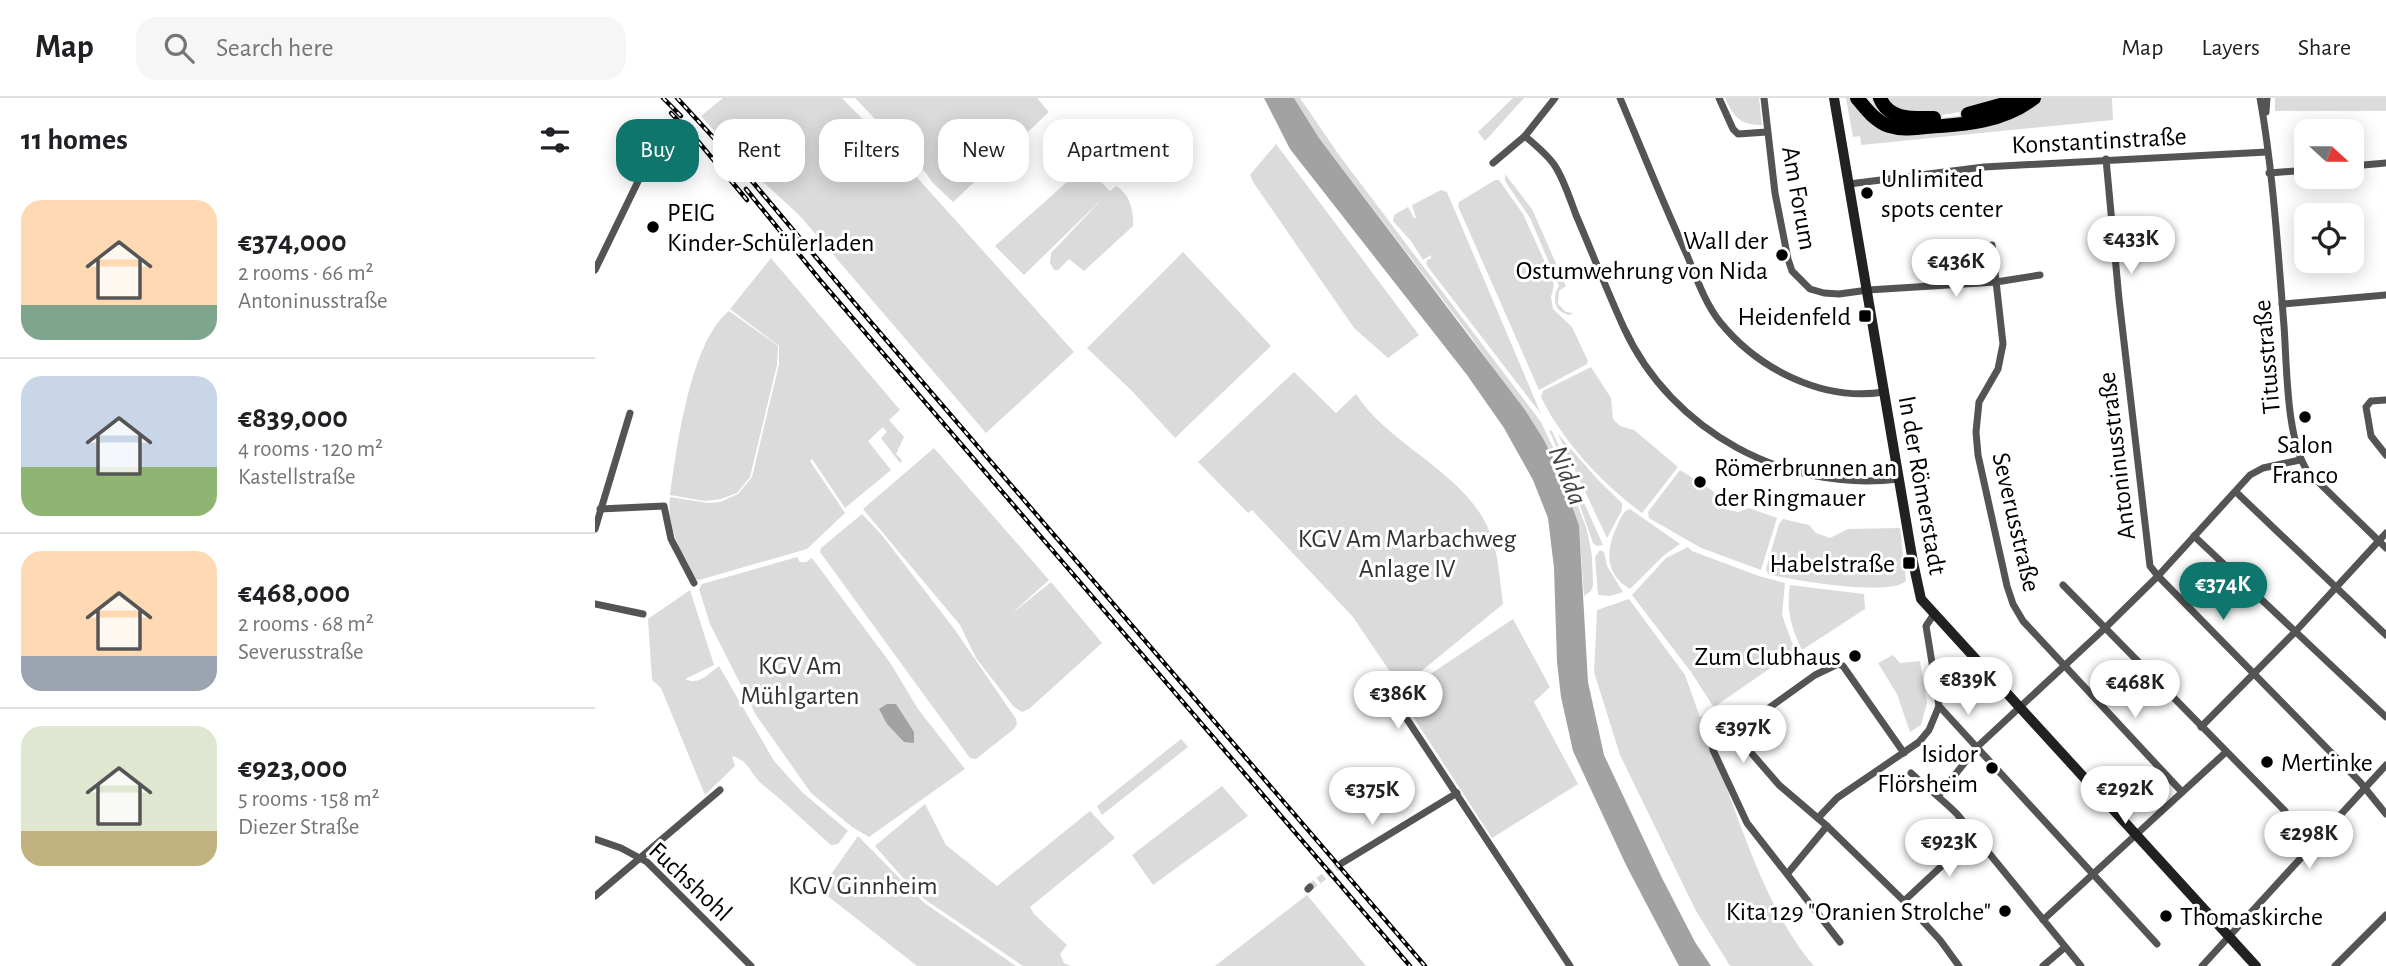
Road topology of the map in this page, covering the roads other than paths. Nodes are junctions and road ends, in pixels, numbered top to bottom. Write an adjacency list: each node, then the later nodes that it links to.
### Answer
1 (1555, 98): 14 (street)
2 (1620, 98): 31 (street)
3 (1719, 98): 13 (street, Am Forum)
4 (1764, 98): 13 (street, Am Forum)
5 (1834, 98): 23 (street, In der Römerstadt)
6 (1857, 98): 9 (highway)
7 (1880, 98): 8 (highway)
8 (2017, 98)
9 (2034, 98)
10 (2260, 98): 12 (street, Titusstraße)
11 (2267, 98): 12 (street, Titusstraße)
12 (2265, 127): 15 (street, Titusstraße)
13 (1767, 132): 28 (street, Am Forum)
14 (1525, 136): 17 (street); 36 (street)
15 (2267, 152): 16 (street, Konstantinstraße); 21 (street, Titusstraße)
16 (2106, 159): 23 (street, Konstantinstraße); 44 (street, Antoninusstraße)
17 (1493, 163)
18 (2386, 163): 19 (street)
19 (2364, 165)
20 (2294, 171): 21 (street)
21 (2269, 173): 30 (street, Titusstraße)
22 (638, 182): 25 (street)
23 (1849, 184): 28 (street, In der Römerstadt)
24 (1992, 245): 27 (street, Severusstraße)
25 (595, 270)
26 (2040, 275): 27 (street, Am Forum)
27 (1996, 282): 28 (street, Am Forum); 54 (street, Severusstraße)
28 (1868, 290): 31 (street, In der Römerstadt)
29 (2386, 295): 30 (street)
30 (2283, 304): 35 (street, Titusstraße)
31 (1884, 393): 36 (street, In der Römerstadt)
32 (2386, 400): 34 (street)
33 (630, 413): 38 (street)
34 (2386, 455)
35 (2300, 460): 37 (street); 42 (street)
36 (1899, 479): 50 (street, In der Römerstadt)
37 (2236, 492): 41 (street); 47 (street)
38 (597, 506): 39 (street); 45 (street)
39 (595, 529)
40 (2386, 533): 42 (street)
41 (2195, 536): 44 (street); 52 (street)
42 (2378, 540): 43 (street); 47 (street)
43 (2386, 548)
44 (2158, 576): 51 (street); 55 (street, Antoninusstraße)
45 (694, 583)
46 (2063, 585): 51 (street)
47 (2336, 588): 52 (street); 53 (street)
48 (595, 604): 49 (street)
49 (643, 614)
50 (1934, 614): 57 (street, In der Römerstadt); 58 (street)
51 (2104, 629): 54 (street); 60 (street)
52 (2295, 632): 55 (street); 59 (street)
53 (2386, 635)
54 (2067, 665): 58 (street); 69 (street, Severusstraße)
55 (2254, 673): 60 (street); 67 (street, Antoninusstraße)
56 (1392, 698): 70 (street)
57 (1939, 705): 62 (street); 64 (street)
58 (2021, 708): 62 (street); 76 (street)
59 (2386, 717)
60 (2201, 727): 63 (street)
61 (1732, 731): 64 (street); 74 (street); 81 (street)
62 (1977, 747): 71 (street); 82 (street)
63 (2226, 752): 69 (street); 72 (street)
64 (1904, 753): 74 (street)
65 (2386, 765): 67 (street)
66 (1911, 773): 71 (street)
67 (2365, 787): 73 (street, Antoninusstraße); 87 (street)
68 (720, 790): 79 (street)
69 (2182, 792): 76 (street)
70 (1457, 793): 80 (street); 92 (street)
71 (1939, 795): 77 (street)
72 (2285, 811)
73 (2386, 814)
74 (1818, 818): 75 (street)
75 (1827, 826): 81 (street); 84 (street)
76 (2136, 835): 82 (street); 87 (street)
77 (1974, 836): 84 (street); 86 (street)
78 (595, 839): 79 (street, Fuchshohl)
79 (641, 859): 83 (street); 91 (street, Fuchshohl)
80 (1342, 863)
81 (1788, 873): 88 (street)
82 (2094, 874): 86 (street); 89 (street)
83 (595, 896)
84 (1904, 901): 93 (street)
85 (2386, 915): 98 (street)
86 (2043, 920): 90 (street)
87 (2229, 937): 96 (street); 97 (street)
88 (1840, 942)
89 (2157, 944)
90 (2064, 948): 94 (street); 95 (street)
91 (751, 966)
92 (1570, 966)
93 (1958, 966)
94 (2043, 966)
95 (2081, 966)
96 (2202, 966)
97 (2256, 966)
98 (2335, 966)

